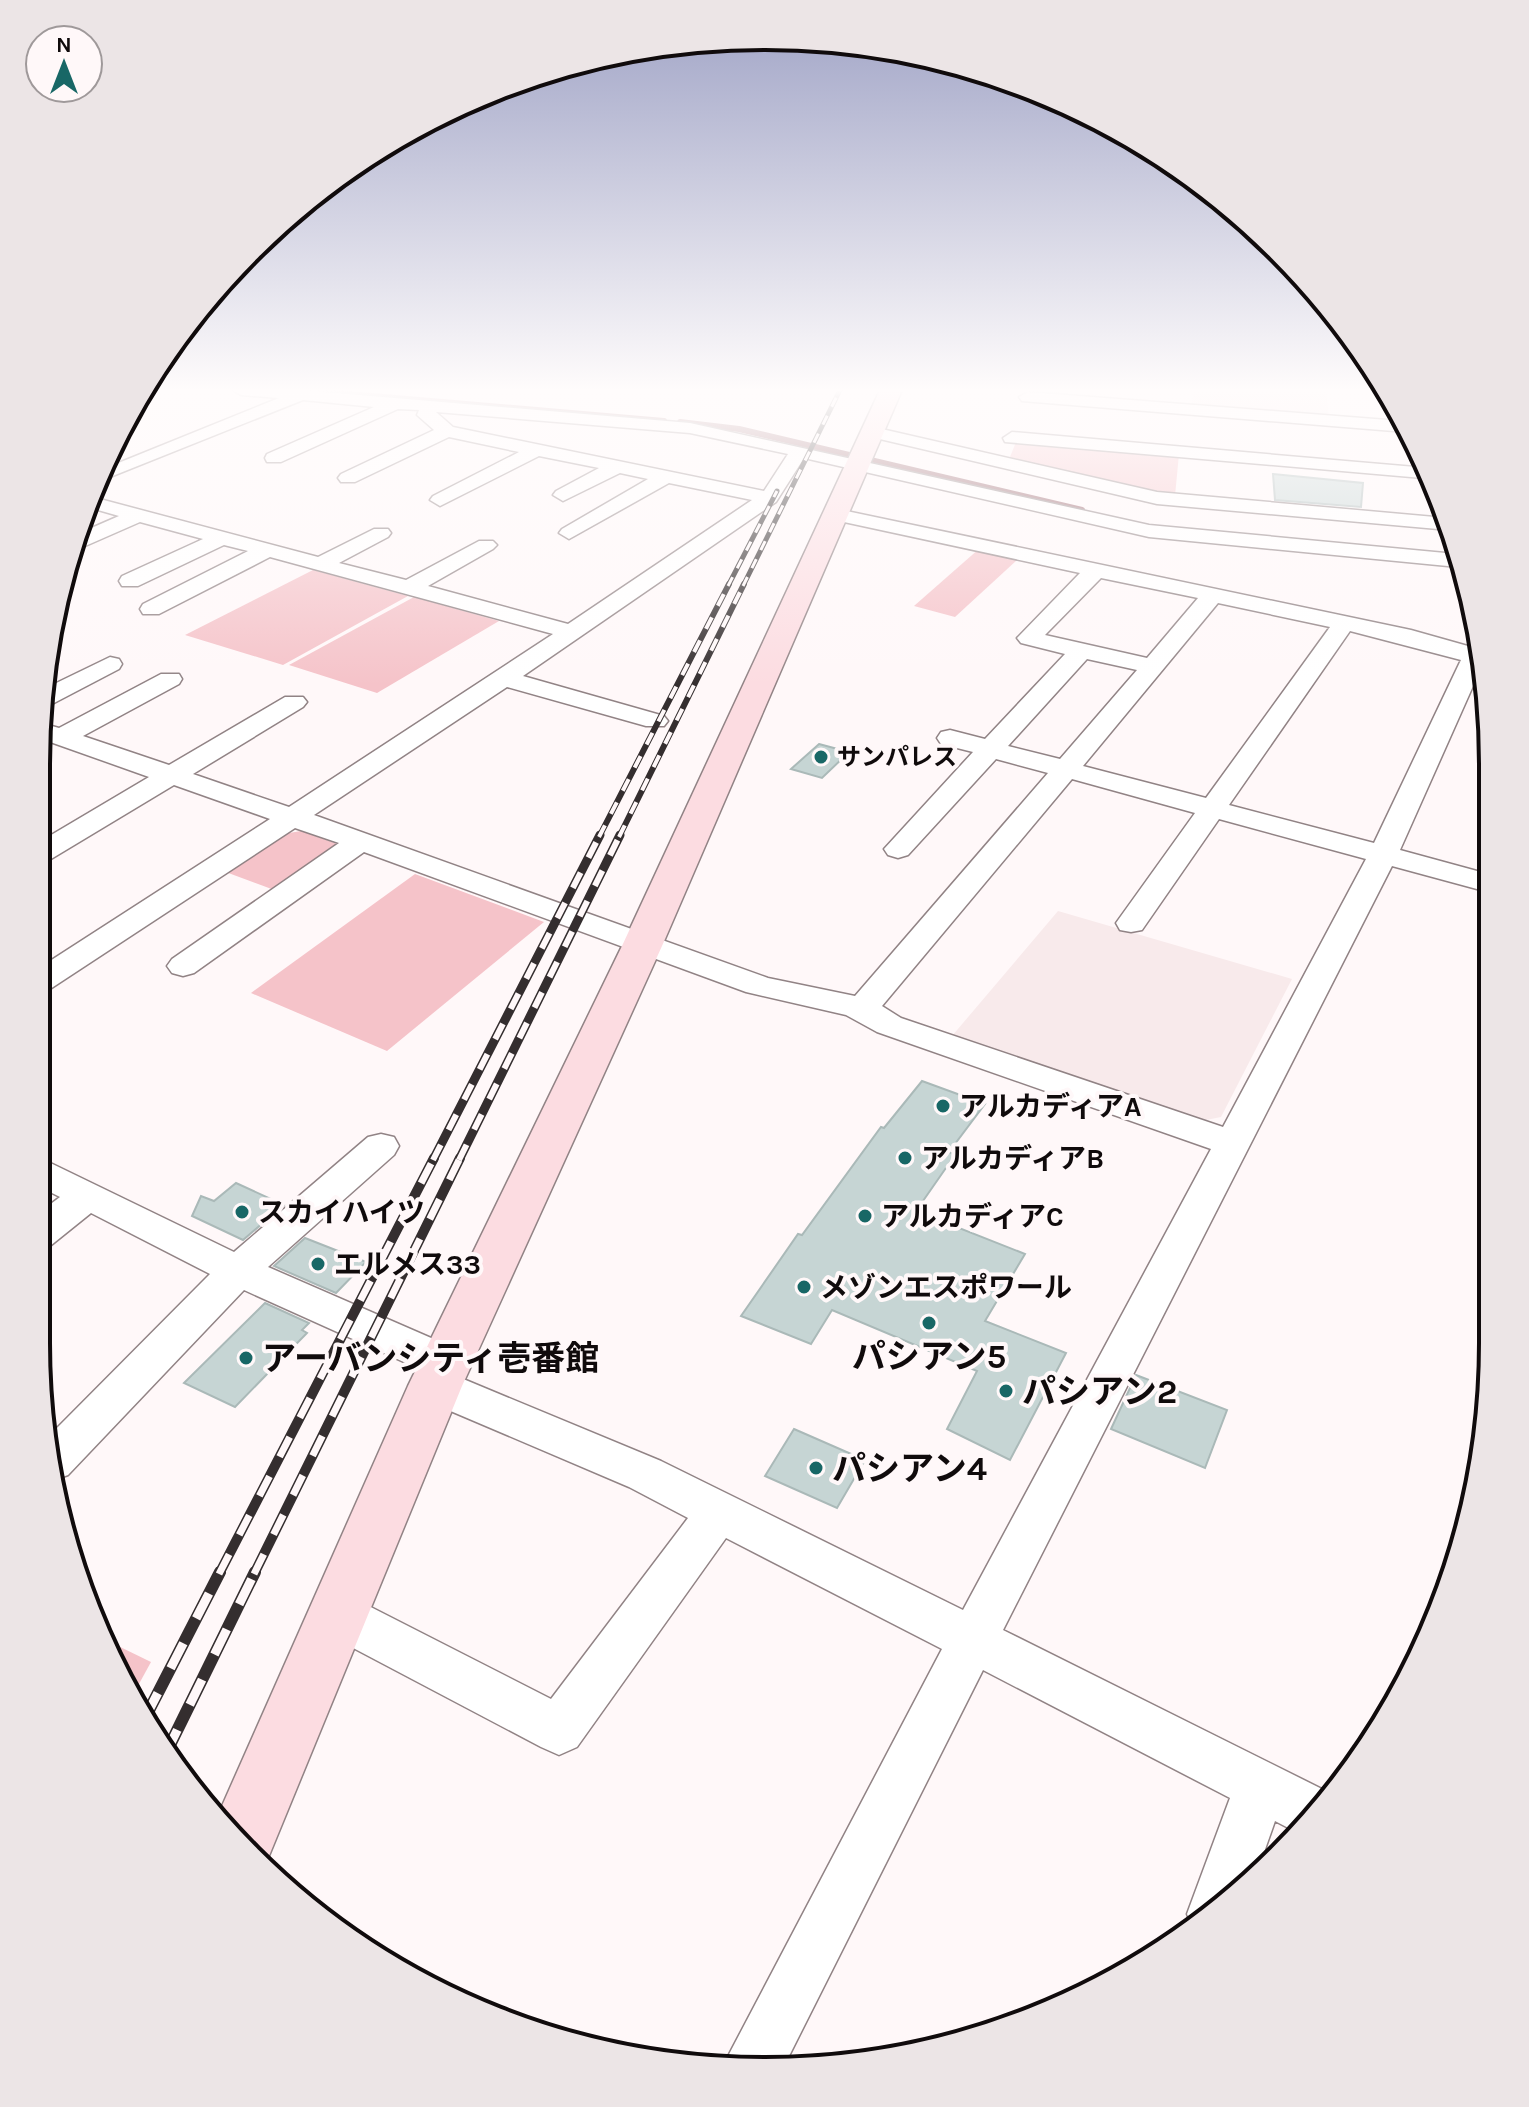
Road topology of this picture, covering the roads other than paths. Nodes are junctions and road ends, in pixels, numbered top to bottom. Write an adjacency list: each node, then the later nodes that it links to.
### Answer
1 (462, 488): 11 (street)
2 (576, 488): 9 (street)
3 (646, 488): 17 (street)
4 (721, 488): 10 (street)
5 (775, 488): 10 (street)
6 (849, 488): 14 (street)
7 (993, 488): 22 (street)
8 (1116, 488): 15 (street)
9 (563, 495)
10 (769, 498): 30 (street)
11 (440, 500)
12 (99, 504): 13 (street)
13 (138, 515): 18 (street); 19 (street)
14 (837, 515): 24 (street); 54 (street)
15 (1437, 523)
16 (381, 533): 23 (street)
17 (569, 533)
18 (87, 538)
19 (221, 538): 21 (street); 25 (street)
20 (486, 545): 26 (street)
21 (267, 550): 23 (street); 28 (street)
22 (1449, 560)
23 (320, 564): 26 (street)
24 (1096, 570): 27 (street); 31 (street)
25 (130, 581)
26 (408, 588): 30 (street)
27 (1213, 595): 29 (street); 34 (street)
28 (151, 609)
29 (1344, 623): 32 (street); 46 (street)
30 (572, 632): 36 (street)
31 (1082, 650): 34 (street); 43 (street)
32 (1470, 656)
33 (110, 664): 38 (street)
34 (1153, 667): 44 (street)
35 (1473, 673): 51 (street)
36 (504, 678): 40 (street); 47 (street)
37 (170, 679): 41 (street)
38 (54, 693)
39 (294, 702): 45 (street)
40 (655, 721)
41 (51, 734): 45 (street)
42 (950, 738): 43 (street)
43 (990, 749): 44 (street); 50 (street)
44 (1066, 769): 46 (street); 57 (street)
45 (171, 775): 47 (street); 49 (street)
46 (1212, 809): 51 (street); 53 (street)
47 (292, 817): 48 (street); 56 (street)
48 (361, 841): 54 (street); 55 (street)
49 (50, 848)
50 (898, 849)
51 (1383, 855): 52 (street); 58 (street)
52 (1479, 881)
53 (1131, 923)
54 (642, 946): 57 (street); 64 (street)
55 (183, 966)
56 (50, 975)
57 (862, 1009): 58 (street)
58 (1232, 1143): 68 (street)
59 (381, 1146): 63 (street)
60 (50, 1176): 61 (street)
61 (88, 1195): 62 (street); 63 (street)
62 (50, 1225)
63 (238, 1271): 64 (street); 65 (street)
64 (440, 1374): 66 (street); 67 (street)
65 (59, 1455)
66 (718, 1513): 67 (street); 68 (street)
67 (338, 1615): 71 (street)
68 (972, 1641): 69 (street); 73 (street)
69 (1261, 1786): 70 (street); 72 (street)
70 (1306, 1809)
71 (246, 1834)
72 (1224, 1890)
73 (757, 2057)

